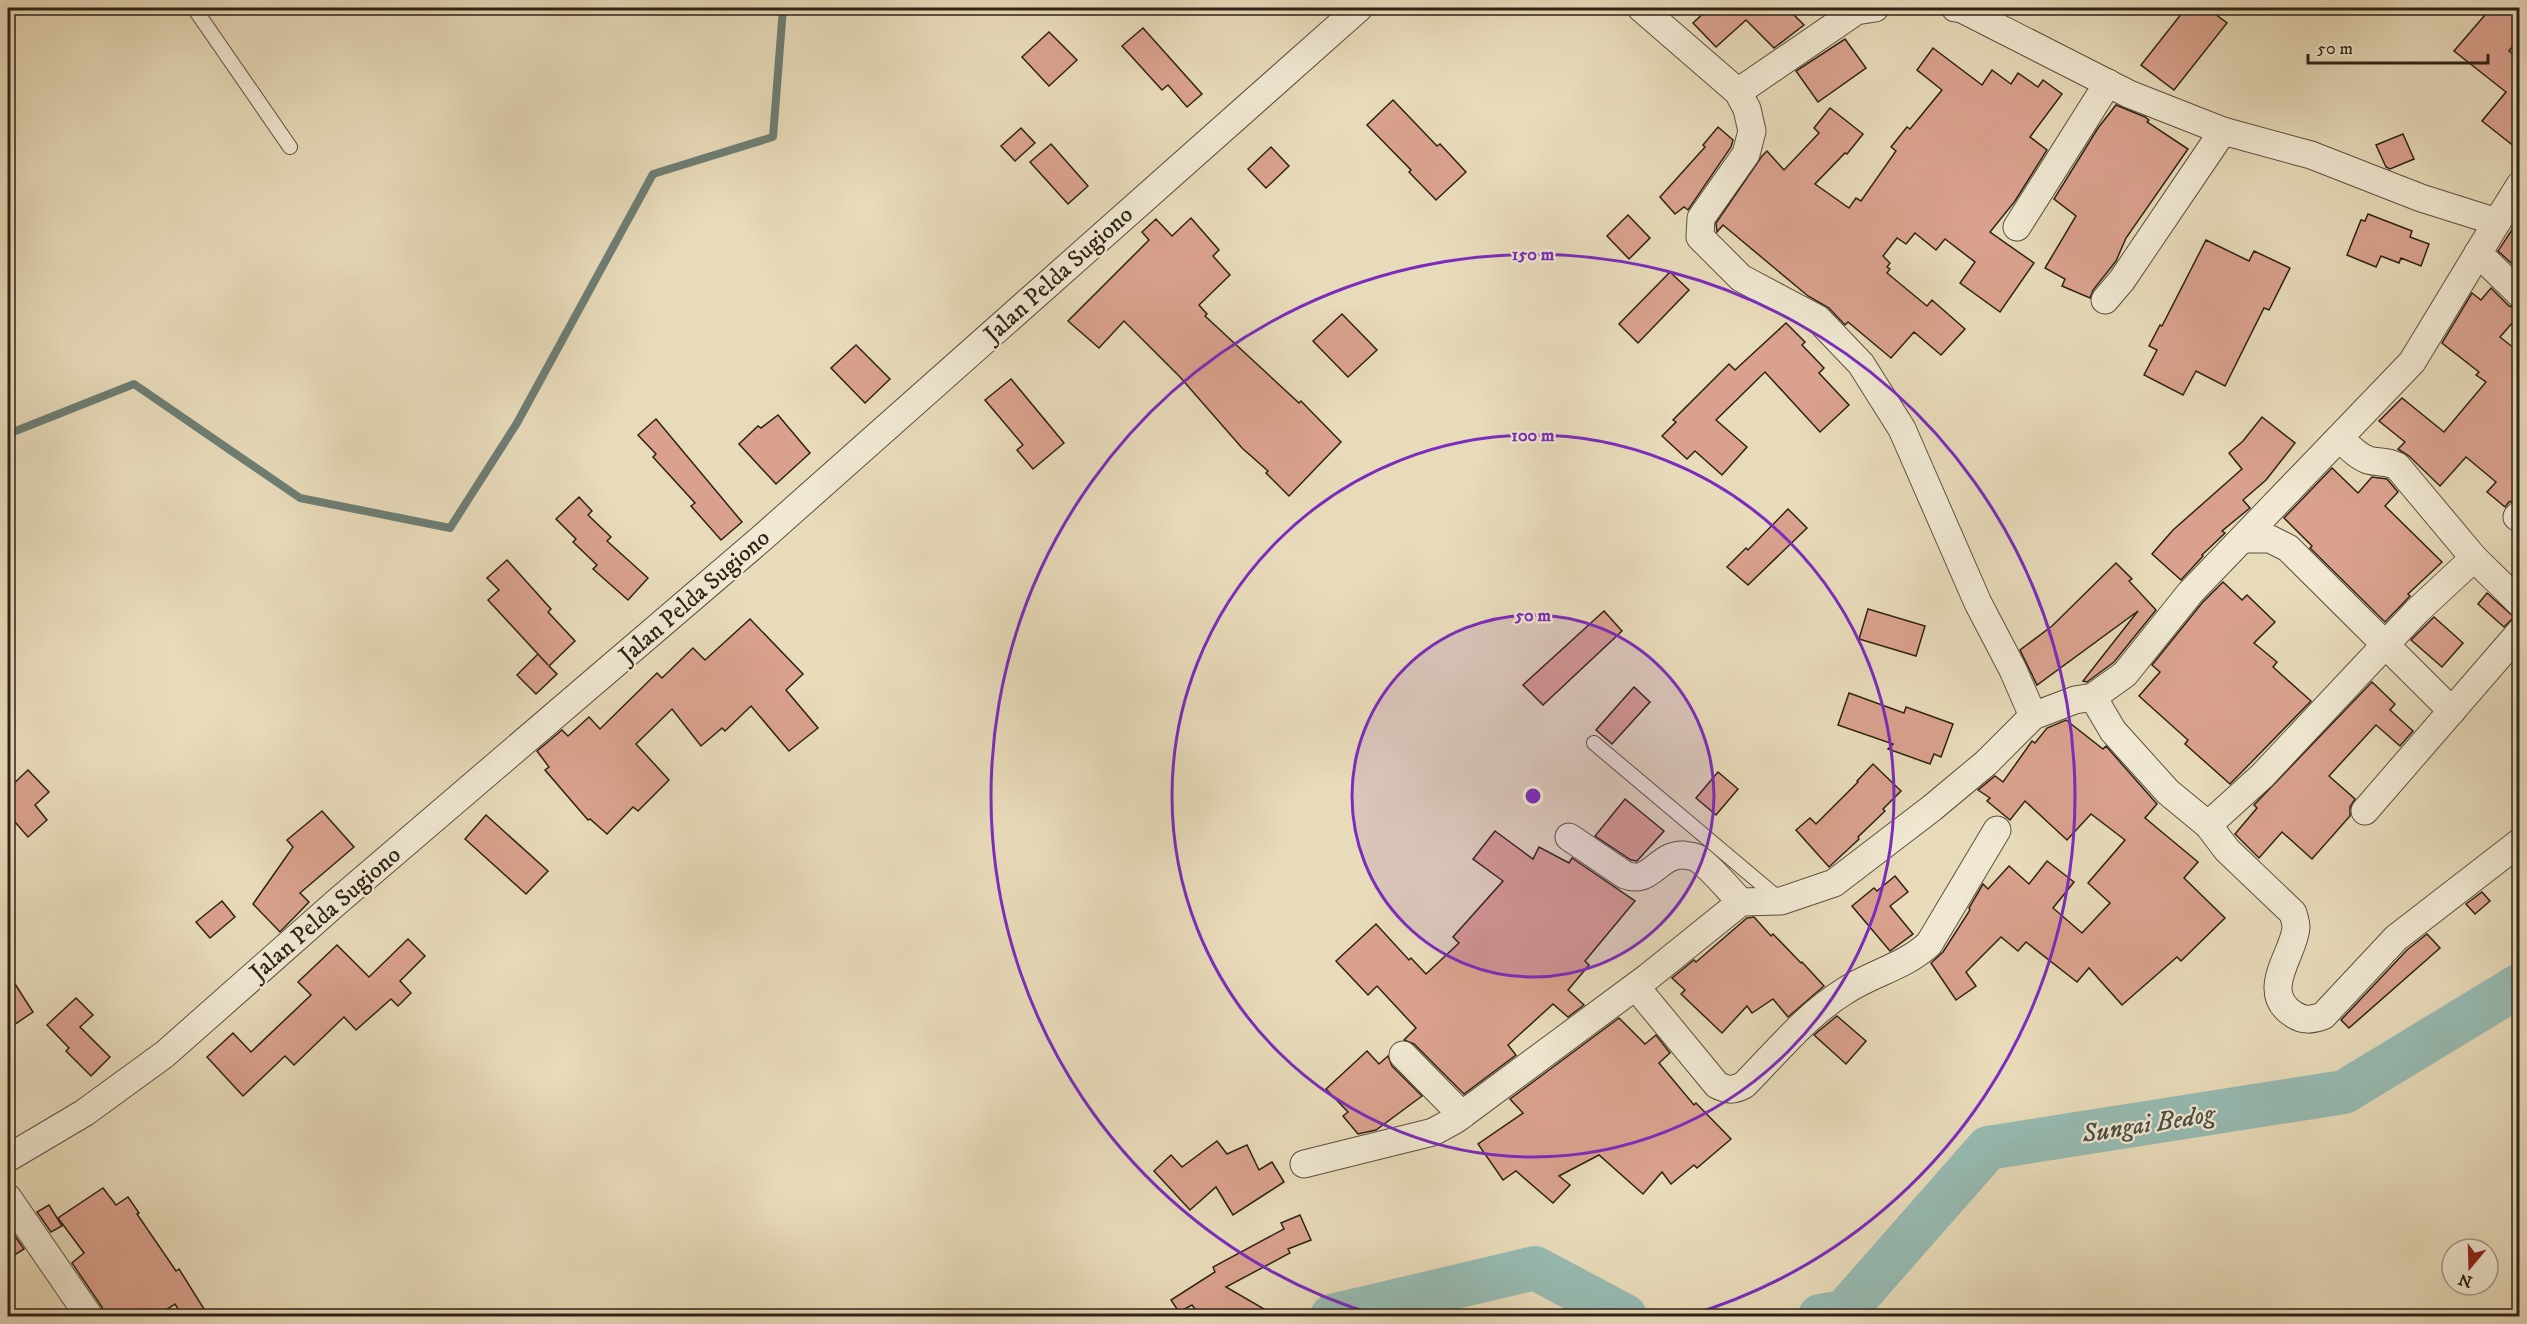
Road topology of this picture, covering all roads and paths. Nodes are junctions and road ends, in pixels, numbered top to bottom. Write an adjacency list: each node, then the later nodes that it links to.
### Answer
1 (194, 8): 9 (lane)
2 (1359, 8): 36 (street, Jalan Pelda Sugiono)
3 (1641, 8): 7 (street)
4 (1875, 8): 7 (street)
5 (1955, 8): 6 (street)
6 (2108, 83): 8 (street); 12 (street)
7 (1738, 92): 24 (street)
8 (2223, 131): 11 (street); 15 (street)
9 (290, 147)
10 (2520, 185): 11 (street)
11 (2497, 222): 13 (street)
12 (2018, 227)
13 (2478, 253): 14 (street); 16 (street)
14 (2520, 294)
15 (2105, 300)
16 (2340, 438): 17 (street); 18 (street)
17 (2243, 539): 21 (street); 22 (street)
18 (2474, 558): 19 (street); 21 (street)
19 (2520, 603)
20 (2520, 632): 23 (street)
21 (2385, 644): 23 (street); 27 (street)
22 (2093, 697): 24 (street); 27 (street)
23 (2452, 711): 26 (street)
24 (2033, 716): 31 (street)
25 (1594, 743): 31 (lane)
26 (2365, 811)
27 (2208, 825): 30 (street)
28 (1997, 830): 33 (street)
29 (1569, 837): 32 (street)
30 (2520, 842)
31 (1782, 901): 32 (street)
32 (1741, 902): 33 (street)
33 (1636, 987): 35 (street)
34 (1403, 1054): 35 (street)
35 (1462, 1115): 37 (street)
36 (8, 1158)
37 (1304, 1164)
38 (8, 1198): 39 (street)
39 (89, 1317)

